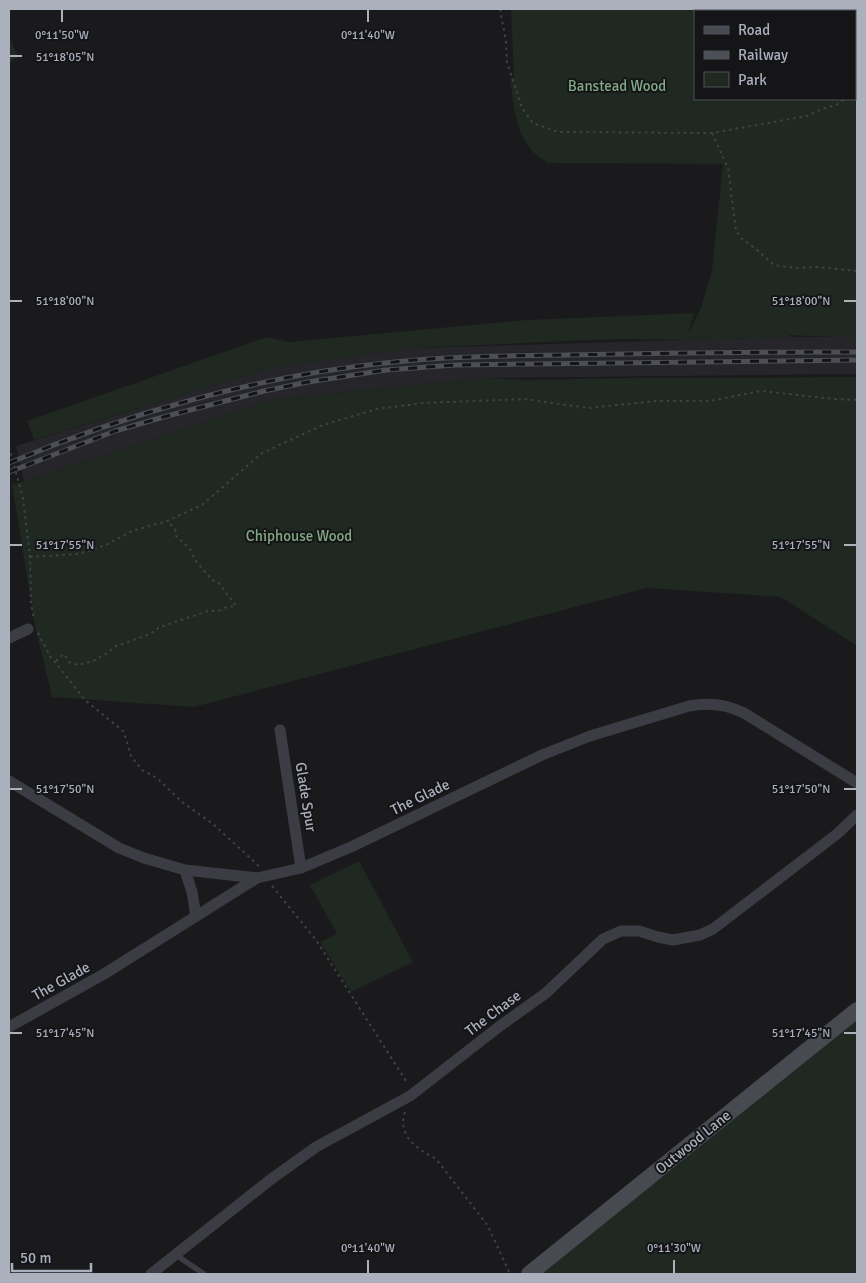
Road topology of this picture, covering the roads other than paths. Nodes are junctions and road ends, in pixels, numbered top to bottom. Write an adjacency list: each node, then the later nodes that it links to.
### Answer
1 (28, 629): 2 (street)
2 (9, 638)
3 (280, 730): 7 (street, Glade Spur)
4 (9, 782): 8 (street)
5 (857, 783): 7 (street, The Glade)
6 (857, 816): 13 (street, The Chase)
7 (302, 868): 9 (street, The Glade)
8 (185, 870): 9 (street); 10 (street)
9 (261, 878): 10 (street, The Glade)
10 (196, 916): 12 (street, The Glade)
11 (857, 1010): 16 (main road, Outwood Lane)
12 (9, 1027)
13 (176, 1255): 14 (street, The Chase); 15 (lane)
14 (151, 1274)
15 (204, 1274)
16 (529, 1274)

